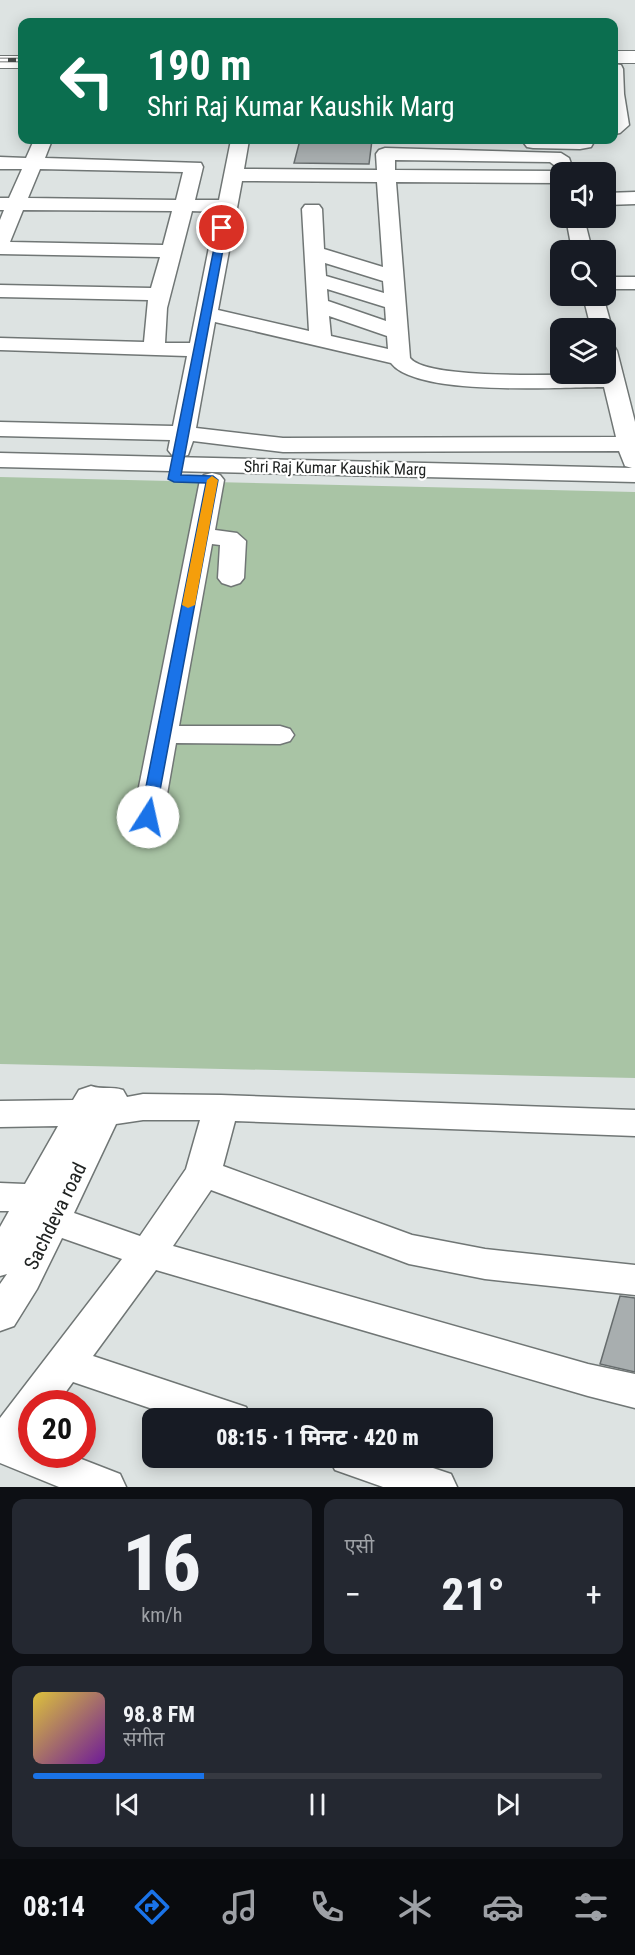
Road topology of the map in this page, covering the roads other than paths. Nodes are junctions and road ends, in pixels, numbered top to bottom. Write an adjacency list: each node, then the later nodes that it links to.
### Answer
1 (0, 48): 2 (main road)
2 (18, 48)
3 (635, 57): 6 (main road)
4 (0, 62): 5 (main road)
5 (18, 62)
6 (618, 63)
7 (618, 66): 8 (main road)
8 (635, 69)
9 (618, 94): 10 (street)
10 (635, 94)
11 (618, 129): 12 (street)
12 (634, 139)
13 (41, 144): 19 (street)
14 (239, 144): 20 (street)
15 (385, 144): 16 (street)
16 (385, 154): 17 (street); 21 (street)
17 (562, 162)
18 (0, 163): 19 (street)
19 (33, 164): 27 (street); 28 (street)
20 (233, 175): 21 (street); 26 (street)
21 (386, 175): 22 (street); 35 (street)
22 (550, 177)
23 (0, 192): 27 (street)
24 (635, 198): 25 (street)
25 (616, 199)
26 (227, 206): 28 (street); 44 (street)
27 (10, 207): 28 (street); 28 (street); 30 (street)
28 (184, 207): 33 (street)
29 (312, 209): 32 (street)
30 (0, 243)
31 (0, 248): 33 (street)
32 (315, 253): 35 (street); 36 (street)
33 (170, 256): 34 (street); 40 (street)
34 (0, 258)
35 (393, 277): 41 (street)
36 (316, 279): 41 (street); 43 (street)
37 (616, 283): 38 (street)
38 (635, 283)
39 (0, 291): 40 (street)
40 (158, 301): 42 (street); 48 (street)
41 (395, 303): 45 (street)
42 (0, 305)
43 (318, 305): 45 (street); 46 (street)
44 (205, 314): 46 (street); 49 (street)
45 (397, 332): 50 (street)
46 (320, 339): 50 (street)
47 (0, 344): 48 (street)
48 (154, 349): 49 (street)
49 (198, 350): 53 (street)
50 (399, 358): 51 (street)
51 (621, 386): 54 (street)
52 (0, 429): 53 (street)
53 (182, 433): 54 (street); 57 (street)
54 (631, 444): 56 (street)
55 (0, 460): 57 (street, Shri Raj Kumar Kaushik Marg)
56 (635, 466)
57 (176, 471): 58 (street, Shri Raj Kumar Kaushik Marg); 59 (street, Shri Raj Kumar Kaushik Marg); 60 (street, Shri Raj Kumar Kaushik Marg)
58 (0, 475)
59 (635, 475)
60 (213, 480): 61 (street, Shri Raj Kumar Kaushik Marg); 62 (street)
61 (635, 488)
62 (201, 536): 63 (street); 63 (street)
63 (194, 576): 64 (street)
64 (163, 734): 65 (street); 66 (street)
65 (280, 735)
66 (148, 817)
67 (0, 1095): 68 (street)
68 (107, 1106): 69 (street); 70 (street); 74 (street, Sachdeva road)
69 (220, 1107): 71 (street); 72 (street)
70 (0, 1114)
71 (635, 1124)
72 (203, 1173): 75 (street); 76 (street)
73 (0, 1197): 74 (street)
74 (44, 1210): 75 (street); 77 (street, Sachdeva road)
75 (148, 1253): 78 (street); 80 (street)
76 (635, 1280)
77 (3, 1291)
78 (65, 1363): 79 (street); 81 (street)
79 (45, 1390)
80 (635, 1390)
81 (199, 1408)
82 (18, 1425): 83 (street)
83 (1, 1447): 85 (street)
84 (379, 1468): 86 (street)
85 (105, 1487)
86 (436, 1487)

